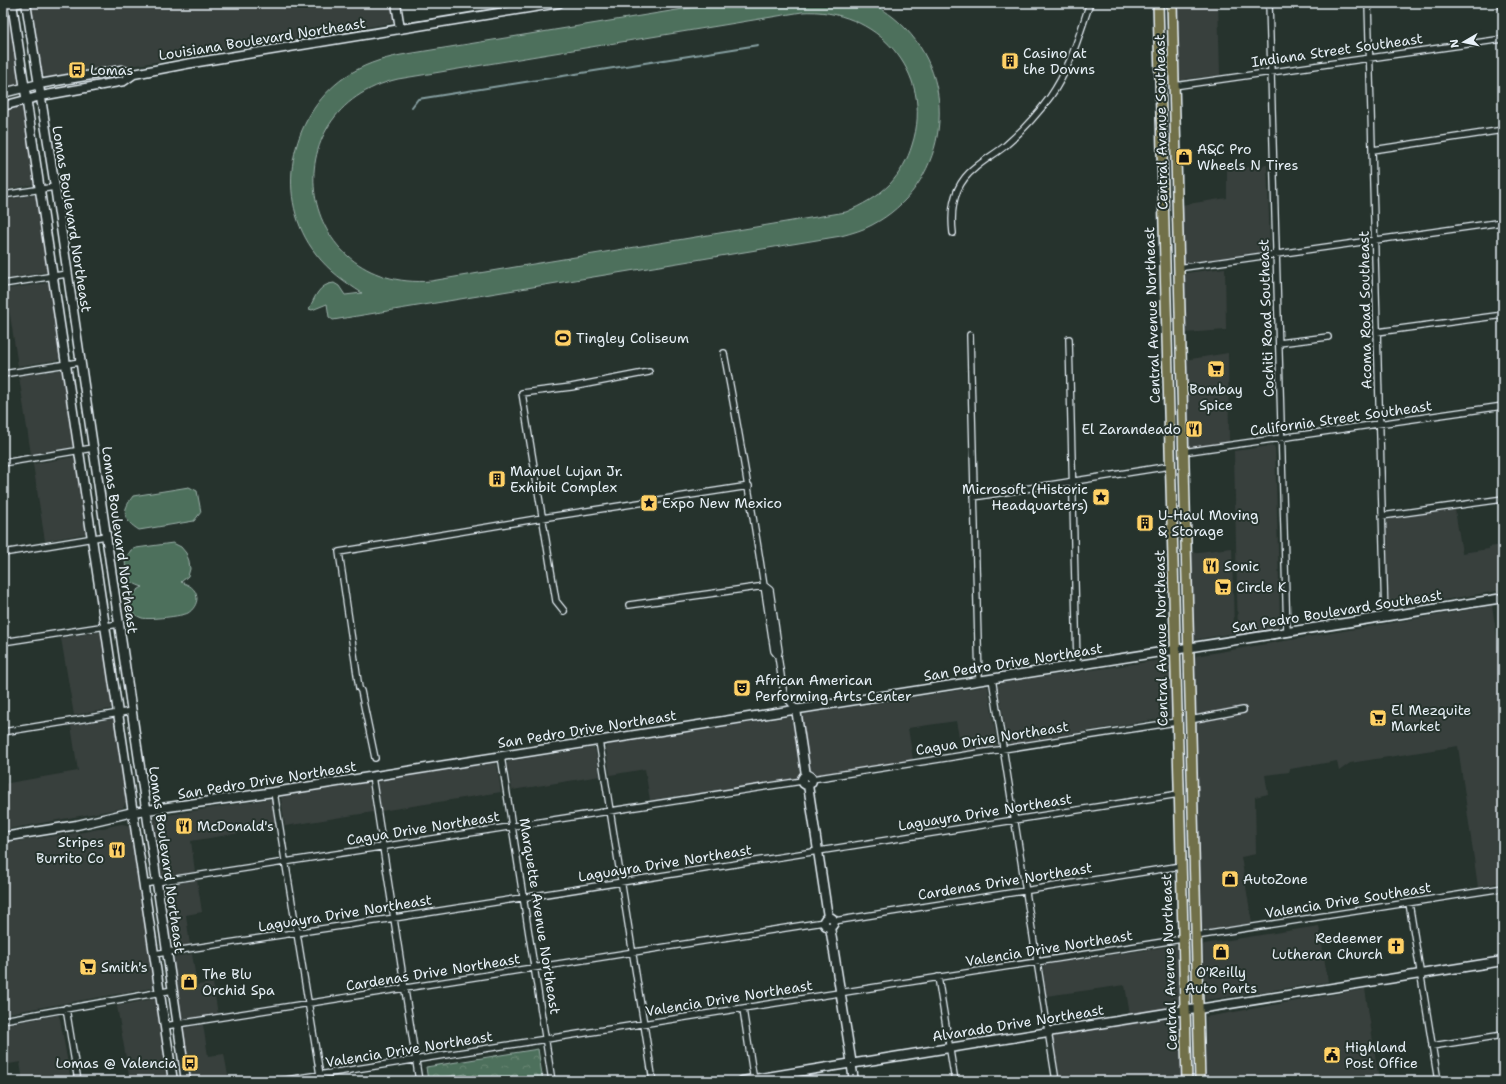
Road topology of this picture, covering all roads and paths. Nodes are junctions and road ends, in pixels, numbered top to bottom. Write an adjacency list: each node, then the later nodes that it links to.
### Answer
1 (26, 3): 10 (street); 18 (main road, Lomas Boulevard Northeast)
2 (396, 3): 13 (main road)
3 (559, 3): 13 (main road, Louisiana Boulevard Northeast)
4 (1090, 3): 31 (street)
5 (1158, 3): 56 (main road, Central Avenue Northeast)
6 (1172, 3): 19 (main road, Central Avenue Southeast)
7 (1269, 3): 16 (street, Cochiti Road Southeast)
8 (1368, 3): 15 (street, Acoma Road Southeast)
9 (1503, 3): 11 (main road)
10 (12, 4): 12 (street); 20 (main road, Lomas Boulevard Northeast)
11 (1503, 6)
12 (3, 7)
13 (400, 29): 17 (main road, Louisiana Boulevard Northeast)
14 (1503, 39): 15 (street, Indiana Street Southeast)
15 (1370, 58): 16 (street, Indiana Street Southeast); 26 (street, Acoma Road Southeast)
16 (1271, 72): 19 (street, Indiana Street Southeast); 33 (street, Cochiti Road Southeast)
17 (134, 74): 18 (main road, Louisiana Boulevard Northeast); 22 (main road, Louisiana Boulevard Northeast)
18 (39, 84): 20 (main road, Louisiana Boulevard Northeast); 22 (main road, Lomas Boulevard Northeast)
19 (1174, 86): 34 (main road, Central Avenue Southeast)
20 (25, 87): 21 (main road, Louisiana Boulevard Northeast); 23 (main road, Lomas Boulevard Northeast)
21 (3, 93)
22 (40, 96): 23 (main road, Louisiana Boulevard Northeast); 27 (main road, Lomas Boulevard Northeast)
23 (27, 99): 24 (main road, Louisiana Boulevard Northeast); 28 (main road, Lomas Boulevard Northeast)
24 (3, 106)
25 (1503, 130): 26 (street)
26 (1373, 150): 32 (street, Acoma Road Southeast)
27 (55, 187): 28 (street); 35 (main road, Lomas Boulevard Northeast)
28 (41, 189): 29 (street); 36 (main road, Lomas Boulevard Northeast)
29 (3, 195)
30 (1503, 222): 32 (street)
31 (953, 233)
32 (1376, 240): 33 (street); 39 (street, Acoma Road Southeast)
33 (1276, 254): 34 (street); 43 (street, Cochiti Road Southeast)
34 (1178, 268): 54 (main road, Central Avenue Southeast)
35 (67, 274): 36 (street); 45 (main road, Lomas Boulevard Northeast)
36 (54, 276): 37 (street); 46 (main road, Lomas Boulevard Northeast)
37 (3, 284)
38 (1503, 315): 39 (street)
39 (1377, 332): 50 (street, Acoma Road Southeast)
40 (970, 335): 59 (street)
41 (1328, 337): 43 (street)
42 (1069, 339): 57 (street)
43 (1279, 343): 51 (street, Cochiti Road Southeast)
44 (724, 353): 58 (street)
45 (80, 362): 46 (street); 52 (main road, Lomas Boulevard Northeast)
46 (67, 364): 48 (street); 53 (main road, Lomas Boulevard Northeast)
47 (648, 372): 62 (street)
48 (3, 374)
49 (1503, 406): 50 (street, California Street Southeast)
50 (1380, 425): 51 (street, California Street Southeast); 61 (street, Acoma Road Southeast)
51 (1281, 438): 54 (street, California Street Southeast); 73 (street, Cochiti Road Southeast)
52 (93, 448): 53 (street); 63 (main road, Lomas Boulevard Northeast)
53 (80, 450): 55 (street); 64 (main road, Lomas Boulevard Northeast)
54 (1183, 452): 75 (main road, Central Avenue Southeast)
55 (3, 463)
56 (1170, 466): 57 (street); 76 (main road, Central Avenue Northeast)
57 (1073, 481): 59 (street); 77 (street)
58 (748, 486): 62 (street); 66 (street)
59 (974, 497): 79 (street)
60 (1503, 499): 61 (street)
61 (1382, 516): 70 (street, Acoma Road Southeast)
62 (542, 518): 69 (street); 90 (street)
63 (106, 536): 64 (street); 71 (main road, Lomas Boulevard Northeast)
64 (92, 538): 65 (street); 72 (main road, Lomas Boulevard Northeast)
65 (3, 553)
66 (765, 586): 68 (street); 80 (street)
67 (1503, 598): 70 (main road, San Pedro Boulevard Southeast)
68 (629, 604)
69 (564, 611)
70 (1385, 617): 73 (main road, San Pedro Boulevard Southeast)
71 (119, 624): 72 (street); 82 (main road, Lomas Boulevard Northeast)
72 (105, 626): 74 (street); 83 (main road, Lomas Boulevard Northeast)
73 (1286, 633): 75 (main road, San Pedro Boulevard Southeast)
74 (3, 642)
75 (1188, 648): 76 (main road, San Pedro Boulevard Southeast); 84 (main road, Central Avenue Southeast)
76 (1175, 650): 77 (main road, San Pedro Drive Northeast); 85 (main road, Central Avenue Northeast)
77 (1077, 664): 78 (main road, San Pedro Drive Northeast)
78 (992, 678): 79 (main road, San Pedro Drive Northeast); 88 (street)
79 (979, 680): 80 (main road, San Pedro Drive Northeast)
80 (796, 709): 87 (main road, San Pedro Drive Northeast); 92 (main road)
81 (1243, 710): 84 (street)
82 (132, 711): 83 (street); 95 (main road, Lomas Boulevard Northeast)
83 (118, 713): 86 (street); 97 (main road, Lomas Boulevard Northeast)
84 (1190, 720): 115 (main road, Central Avenue Southeast)
85 (1176, 722): 88 (street, Cagua Drive Northeast); 94 (main road, Central Avenue Northeast)
86 (3, 732)
87 (599, 740): 89 (main road, San Pedro Drive Northeast); 96 (street)
88 (1003, 749): 92 (street, Cagua Drive Northeast); 98 (street)
89 (501, 756): 91 (main road, San Pedro Drive Northeast); 99 (street, Marquette Avenue Northeast)
90 (375, 758)
91 (372, 776): 93 (main road, San Pedro Drive Northeast); 101 (street)
92 (807, 780): 96 (street, Cagua Drive Northeast); 102 (main road)
93 (274, 792): 95 (main road, San Pedro Drive Northeast); 103 (street)
94 (1179, 794): 98 (street, Laguayra Drive Northeast); 104 (main road, Central Avenue Northeast)
95 (147, 811): 97 (main road, San Pedro Drive Northeast); 105 (main road, Lomas Boulevard Northeast)
96 (611, 811): 99 (street, Cagua Drive Northeast); 106 (street)
97 (133, 812): 100 (main road, San Pedro Drive Northeast); 107 (main road, Lomas Boulevard Northeast)
98 (1014, 820): 102 (street, Laguayra Drive Northeast); 109 (street)
99 (512, 826): 101 (street, Cagua Drive Northeast); 110 (street, Marquette Avenue Northeast)
100 (3, 837)
101 (383, 846): 103 (street, Cagua Drive Northeast); 112 (street)
102 (818, 851): 106 (street, Laguayra Drive Northeast); 113 (main road)
103 (286, 862): 105 (street, Cagua Drive Northeast); 114 (street)
104 (1180, 866): 109 (street, Cardenas Drive Northeast); 116 (main road, Central Avenue Northeast)
105 (157, 882): 107 (street, Cagua Drive Northeast); 117 (main road, Lomas Boulevard Northeast)
106 (622, 882): 110 (street, Laguayra Drive Northeast); 118 (street)
107 (144, 884): 119 (main road, Lomas Boulevard Northeast)
108 (1503, 888): 111 (street, Valencia Drive Southeast)
109 (1025, 890): 113 (street, Cardenas Drive Northeast); 121 (street)
110 (523, 897): 112 (street, Laguayra Drive Northeast); 122 (street, Marquette Avenue Northeast)
111 (1409, 903): 115 (street, Valencia Drive Southeast); 123 (street)
112 (394, 918): 114 (street, Laguayra Drive Northeast); 125 (street)
113 (829, 922): 118 (street, Cardenas Drive Northeast); 128 (main road)
114 (297, 933): 117 (street, Laguayra Drive Northeast); 129 (street)
115 (1196, 936): 132 (main road, Central Avenue Southeast)
116 (1182, 939): 121 (street, Valencia Drive Northeast); 133 (main road, Central Avenue Northeast)
117 (167, 952): 119 (street, Laguayra Drive Northeast); 126 (main road, Lomas Boulevard Northeast)
118 (632, 953): 122 (street, Cardenas Drive Northeast); 136 (street)
119 (154, 954): 127 (main road, Lomas Boulevard Northeast)
120 (1503, 961): 123 (main road, Alvarado Drive Northeast)
121 (1037, 962): 124 (street, Valencia Drive Northeast); 138 (street)
122 (534, 969): 125 (street, Cardenas Drive Northeast); 140 (street, Marquette Avenue Northeast)
123 (1420, 974): 132 (main road, Alvarado Drive Northeast); 141 (street)
124 (938, 977): 128 (street, Valencia Drive Northeast); 142 (street)
125 (405, 989): 129 (street, Cardenas Drive Northeast); 143 (street)
126 (173, 990): 127 (street); 135 (main road, Lomas Boulevard Northeast)
127 (159, 992): 130 (street); 137 (main road, Lomas Boulevard Northeast)
128 (840, 993): 131 (street, Valencia Drive Northeast); 144 (main road)
129 (309, 1004): 135 (street, Cardenas Drive Northeast); 145 (street)
130 (66, 1008): 134 (street); 147 (street)
131 (743, 1009): 136 (street, Valencia Drive Northeast); 146 (street)
132 (1198, 1009): 133 (main road, Alvarado Drive Northeast); 159 (main road, Central Avenue Southeast)
133 (1184, 1010): 138 (main road, Alvarado Drive Northeast); 158 (main road, Central Avenue Northeast)
134 (3, 1020)
135 (178, 1024): 137 (street, Cardenas Drive Northeast); 149 (main road, Lomas Boulevard Northeast)
136 (644, 1024): 140 (street, Valencia Drive Northeast); 153 (street)
137 (165, 1026): 148 (main road, Lomas Boulevard Northeast)
138 (1048, 1031): 142 (main road, Alvarado Drive Northeast); 157 (street)
139 (1503, 1035): 141 (street)
140 (546, 1039): 143 (street, Valencia Drive Northeast); 152 (street, Marquette Avenue Northeast)
141 (1432, 1046): 160 (street)
142 (950, 1048): 144 (main road, Alvarado Drive Northeast); 156 (street)
143 (416, 1059): 145 (street, Valencia Drive Northeast); 151 (street)
144 (851, 1063): 146 (main road, Alvarado Drive Northeast); 155 (main road)
145 (320, 1078): 150 (street, Valencia Drive Northeast)
146 (754, 1080): 154 (main road, Alvarado Drive Northeast)
147 (78, 1081)
148 (172, 1081)
149 (186, 1081)
150 (280, 1081)
151 (420, 1081)
152 (552, 1081)
153 (653, 1081)
154 (742, 1081)
155 (854, 1081)
156 (955, 1081)
157 (1056, 1081)
158 (1187, 1081)
159 (1200, 1081)
160 (1438, 1081)

